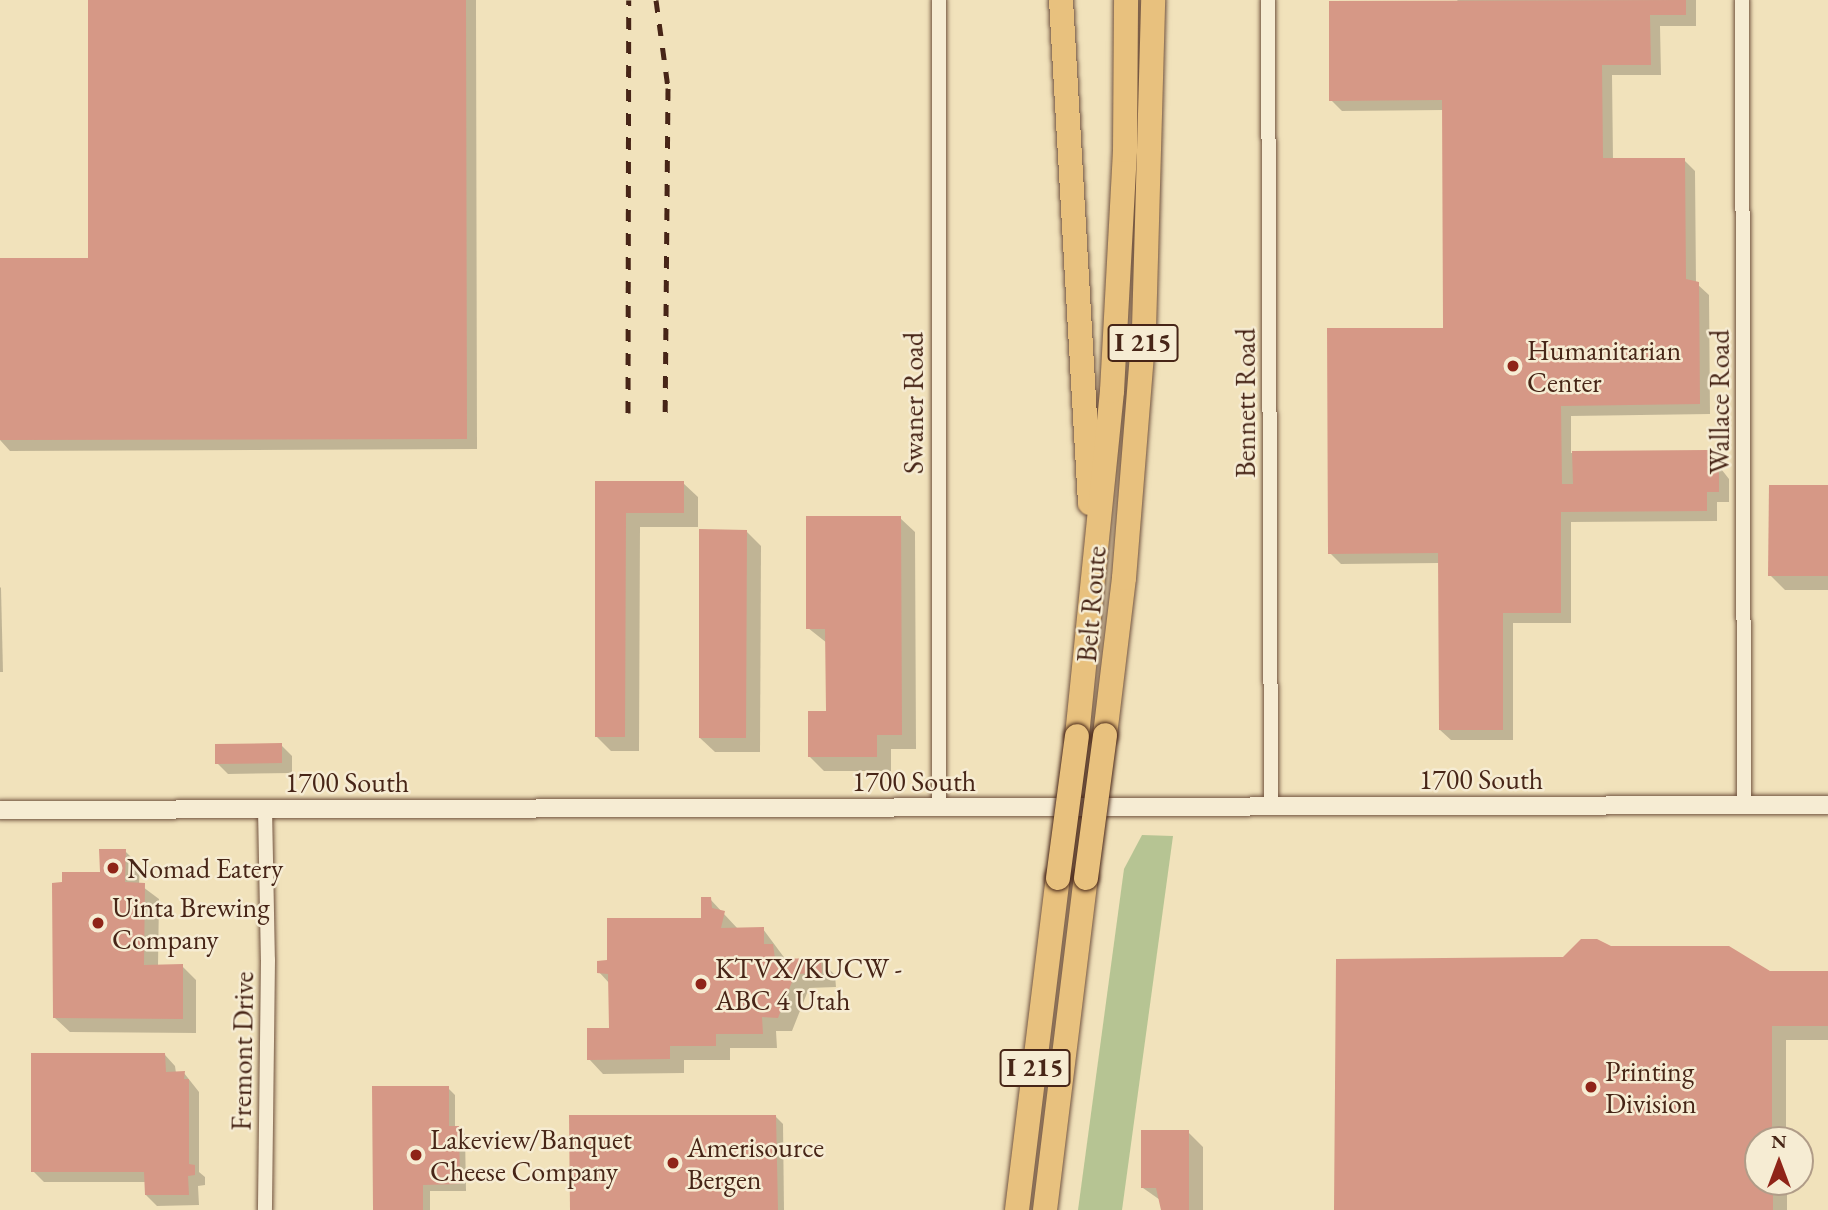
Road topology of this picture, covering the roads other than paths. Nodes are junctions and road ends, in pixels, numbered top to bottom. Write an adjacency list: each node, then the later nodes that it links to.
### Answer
1 (939, 0): 11 (street, Swaner Road)
2 (1062, 0): 7 (highway)
3 (1126, 0): 7 (highway, Belt Route / I 215)
4 (1153, 0): 16 (highway, Belt Route / I 215, bridge)
5 (1268, 0): 9 (street, Bennett Road)
6 (1742, 0): 10 (street, Wallace Road)
7 (1095, 584): 15 (highway, Belt Route / I 215, bridge)
8 (1828, 804): 10 (street, 1700 South)
9 (1271, 805): 10 (street, 1700 South); 11 (street, 1700 South)
10 (1744, 805)
11 (939, 807): 12 (street, 1700 South)
12 (265, 808): 13 (street, 1700 South); 14 (street, Fremont Drive)
13 (0, 810)
14 (265, 1210)
15 (1017, 1210)
16 (1045, 1210)

